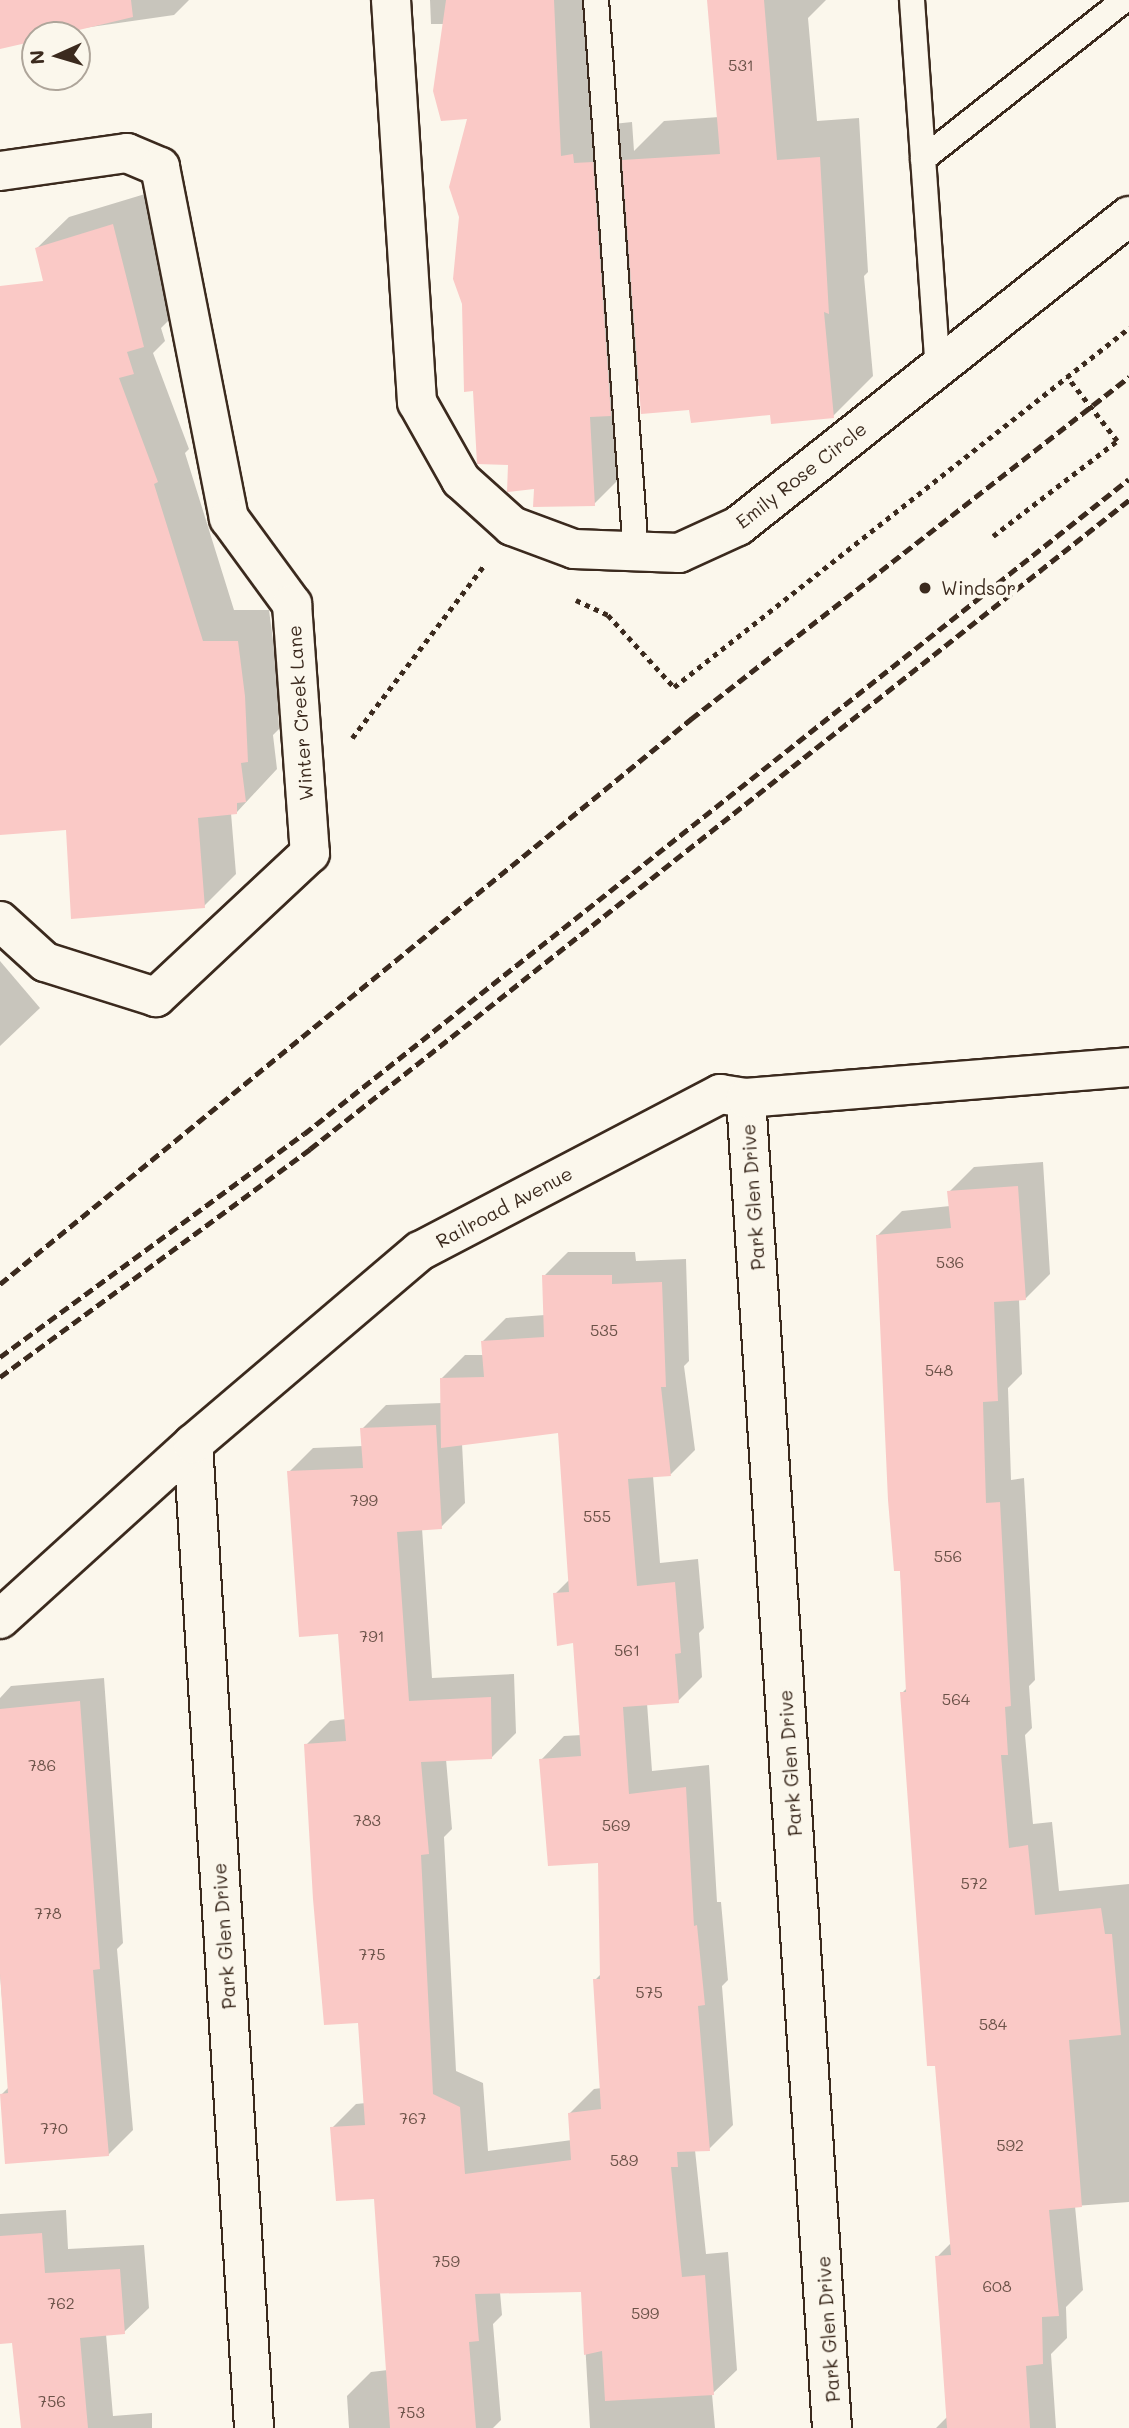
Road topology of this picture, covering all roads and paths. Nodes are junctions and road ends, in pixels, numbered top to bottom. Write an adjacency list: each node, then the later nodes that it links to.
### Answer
1 (391, 0): 11 (street, Emily Rose Circle)
2 (596, 0): 13 (lane)
3 (912, 0): 5 (lane)
4 (1124, 0): 5 (lane)
5 (923, 159): 9 (lane)
6 (0, 171): 15 (street, Winter Creek Lane)
7 (1129, 216): 9 (street, Emily Rose Circle)
8 (1129, 328): 10 (path)
9 (938, 368): 13 (street, Emily Rose Circle)
10 (1067, 377): 12 (path); 14 (path)
11 (512, 526): 13 (street, Emily Rose Circle); 15 (path)
12 (993, 536)
13 (636, 554)
14 (565, 594)
15 (306, 796): 16 (street, Winter Creek Lane)
16 (0, 921)
17 (1129, 1067): 18 (street, Railroad Avenue)
18 (746, 1098): 19 (street, Railroad Avenue); 22 (street, Park Glen Drive)
19 (193, 1444): 20 (street, Railroad Avenue); 21 (street, Park Glen Drive)
20 (0, 1619)
21 (254, 2428)
22 (832, 2428)

